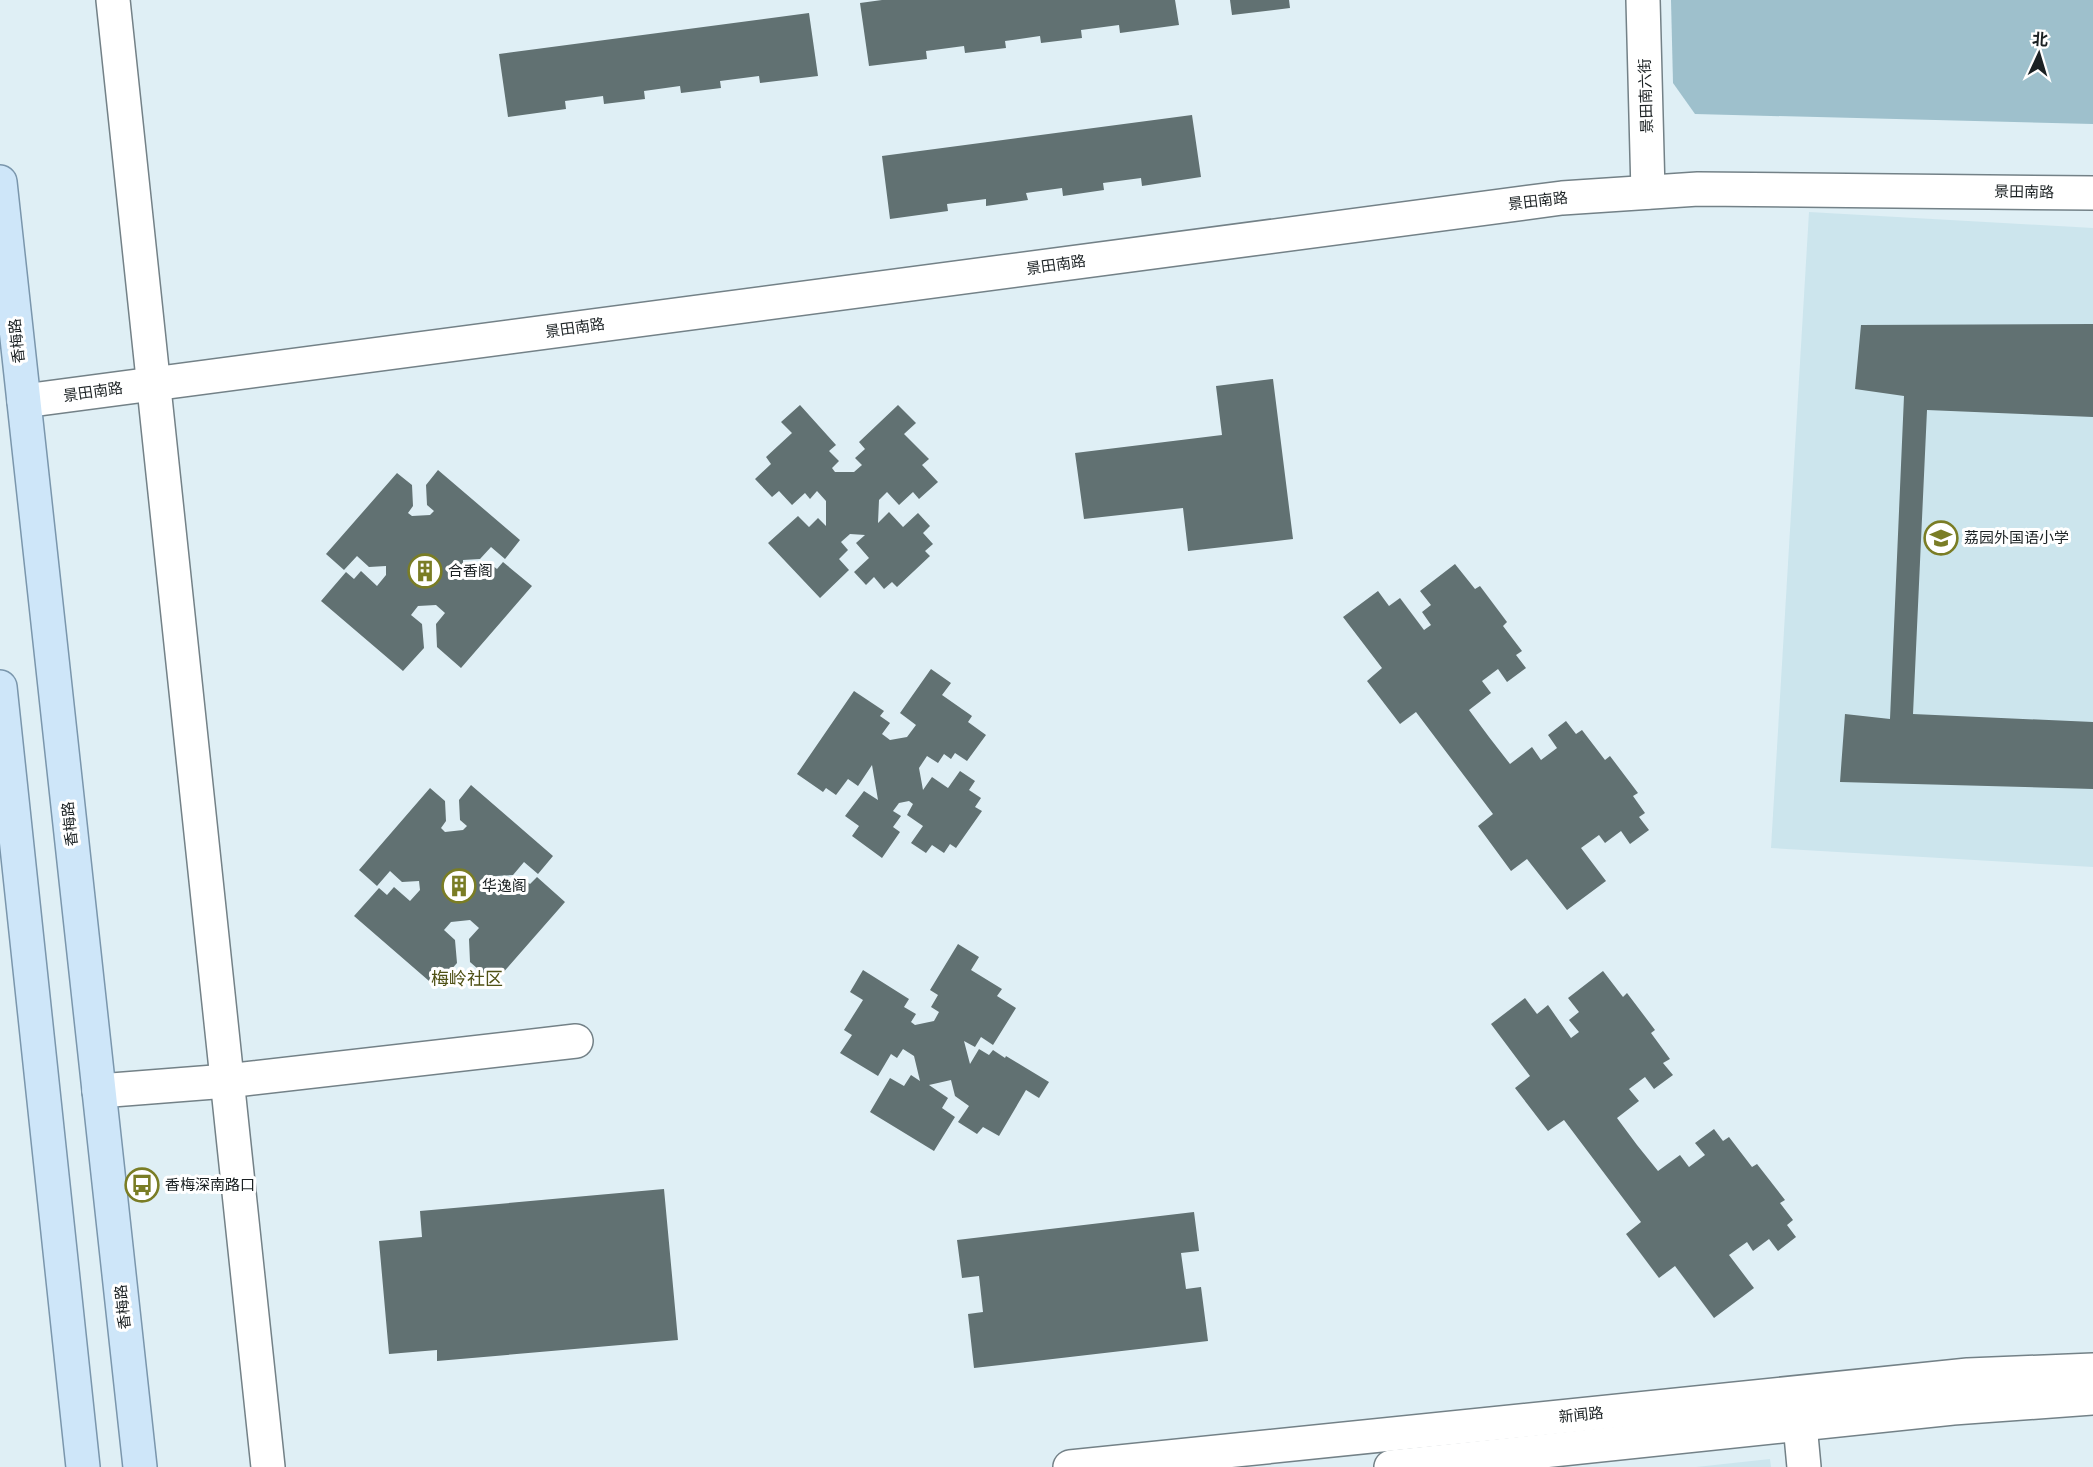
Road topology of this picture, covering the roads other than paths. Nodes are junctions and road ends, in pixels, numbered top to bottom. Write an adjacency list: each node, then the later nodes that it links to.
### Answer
1 (113, 0): 6 (street)
2 (1643, 0): 4 (street, 景田南六街)
3 (0, 182): 7 (main road, 香梅路)
4 (1648, 192): 5 (street, 景田南路); 6 (street, 景田南路)
5 (2093, 193)
6 (153, 384): 7 (street, 景田南路); 10 (street)
7 (24, 401): 11 (main road, 香梅路)
8 (0, 687): 16 (main road)
9 (576, 1041): 10 (street)
10 (227, 1081): 11 (street); 18 (street)
11 (99, 1090): 17 (main road, 香梅路)
12 (2093, 1370): 13 (street, 新闻路)
13 (1797, 1393): 15 (street); 19 (street, 新闻路)
14 (2093, 1398): 15 (street)
15 (1800, 1425): 20 (street); 21 (street)
16 (83, 1467)
17 (140, 1467)
18 (268, 1467)
19 (1070, 1467)
20 (1391, 1467)
21 (1804, 1467)

